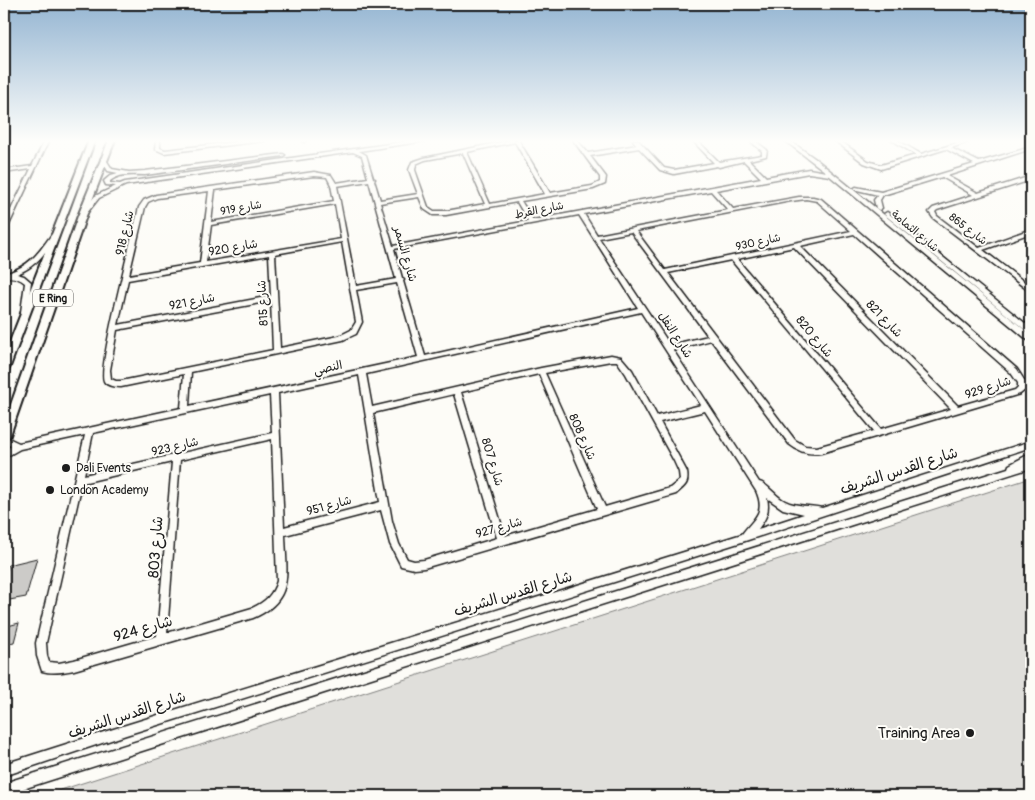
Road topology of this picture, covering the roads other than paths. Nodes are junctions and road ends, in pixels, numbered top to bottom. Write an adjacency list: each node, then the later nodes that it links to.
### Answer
1 (28, 177): 39 (street)
2 (78, 177): 40 (main road, E Ring)
3 (96, 177): 36 (main road, E Ring)
4 (111, 177): 20 (street)
5 (170, 177): 20 (street)
6 (291, 177): 22 (street, شارع 918)
7 (330, 177): 21 (street, شارع 918)
8 (414, 177): 25 (street)
9 (476, 177): 32 (street)
10 (538, 177): 26 (street)
11 (603, 177): 26 (street)
12 (774, 177): 19 (street, شارع القرط)
13 (834, 177): 64 (street, شارع الثمامة)
14 (841, 177): 24 (street, شارع الثمامة)
15 (935, 177): 27 (street)
16 (946, 177): 28 (street)
17 (1031, 178): 28 (street, شارع 865)
18 (372, 179): 21 (street); 31 (street, شارع السمر)
19 (765, 179): 23 (street, شارع القرط)
20 (124, 184): 36 (street)
21 (334, 185): 30 (street, شارع 918)
22 (212, 189): 38 (street); 54 (street, شارع 918)
23 (712, 189): 34 (street); 35 (street, شارع القرط)
24 (856, 189): 27 (street); 33 (street, شارع الثمامة)
25 (420, 194): 31 (street); 32 (street)
26 (548, 194): 29 (street)
27 (881, 194): 33 (street)
28 (977, 196): 48 (street, شارع 865)
29 (518, 200): 32 (street); 37 (street)
30 (337, 202): 38 (street, شارع 919); 45 (street, شارع 918)
31 (379, 202): 47 (street, شارع السمر)
32 (488, 205)
33 (879, 208): 62 (street, شارع الثمامة)
34 (732, 211): 41 (street, شارع 929); 43 (street, شارع 929)
35 (580, 213): 37 (street, شارع القرط); 44 (street, شارع النفل)
36 (82, 216): 82 (main road, E Ring)
37 (531, 222): 47 (street, شارع القرط)
38 (208, 224): 51 (street)
39 (4, 229)
40 (58, 230): 53 (street); 60 (main road, E Ring)
41 (632, 230): 44 (street, شارع 929); 52 (street, شارع 929)
42 (1031, 231): 48 (street)
43 (856, 232): 46 (street, شارع 930); 76 (street, شارع 929)
44 (596, 237): 59 (street, شارع النفل)
45 (344, 240): 49 (street, شارع 920); 56 (street, شارع 918)
46 (795, 244): 50 (street, شارع 930); 76 (street, شارع 821)
47 (392, 248): 55 (street, شارع السمر)
48 (978, 250): 57 (street, شارع 865)
49 (272, 253): 51 (street, شارع 920); 58 (street, شارع 815)
50 (732, 257): 52 (street, شارع 930); 80 (street, شارع 820)
51 (203, 265): 54 (street, شارع 920)
52 (664, 272): 63 (street, شارع 929)
53 (6, 276): 60 (street)
54 (126, 278): 61 (street, شارع 918)
55 (401, 280): 56 (street); 67 (street, شارع السمر)
56 (353, 290): 66 (street, شارع 918)
57 (1031, 290)
58 (274, 298): 61 (street, شارع 921); 66 (street, شارع 815)
59 (643, 309): 65 (street, شارع النفل); 67 (street, النصي)
60 (22, 322): 68 (main road, E Ring)
61 (115, 328): 69 (street, شارع 918)
62 (1031, 331)
63 (714, 337): 65 (street); 80 (street, شارع 929)
64 (1031, 339)
65 (669, 348): 74 (street, شارع النفل)
66 (277, 352): 69 (street, شارع 918)
67 (422, 359): 71 (street, النصي)
68 (4, 369)
69 (188, 370): 75 (street)
70 (541, 371): 72 (street, شارع 927); 78 (street, شارع 927); 93 (street, شارع 808)
71 (362, 372): 73 (street, النصي); 77 (street, شارع 927)
72 (457, 390): 77 (street, شارع 927); 97 (street, شارع 807)
73 (274, 391): 75 (street, النصي); 81 (street, شارع 924)
74 (707, 407): 78 (street); 90 (street, شارع النفل)
75 (185, 410): 79 (street, النصي)
76 (957, 410): 80 (street, شارع 929)
77 (369, 411): 92 (street, شارع 927)
78 (655, 420): 93 (street, شارع 927)
79 (90, 431): 84 (street, النصي); 91 (street, شارع 924)
80 (879, 432)
81 (276, 435): 87 (street, شارع 923); 95 (street, شارع 924)
82 (4, 438): 84 (street)
83 (1031, 444): 94 (street, شارع القدس الشريف)
84 (18, 446): 85 (street, النصي)
85 (4, 455)
86 (1031, 456): 89 (street)
87 (176, 458): 91 (street, شارع 923); 98 (street, شارع 803)
88 (1031, 464): 89 (street)
89 (1007, 471): 100 (street)
90 (749, 472): 94 (street, شارع النفل); 96 (street, شارع النفل)
91 (79, 480): 98 (street, شارع 924)
92 (385, 505): 95 (street, شارع 951); 97 (street, شارع 927)
93 (602, 511): 97 (street, شارع 927)
94 (826, 511): 96 (street, شارع القدس الشريف)
95 (280, 532): 98 (street, شارع 924)
96 (746, 537): 99 (street, شارع القدس الشريف)
97 (502, 540)
98 (162, 638)
99 (4, 770)
100 (4, 789)

